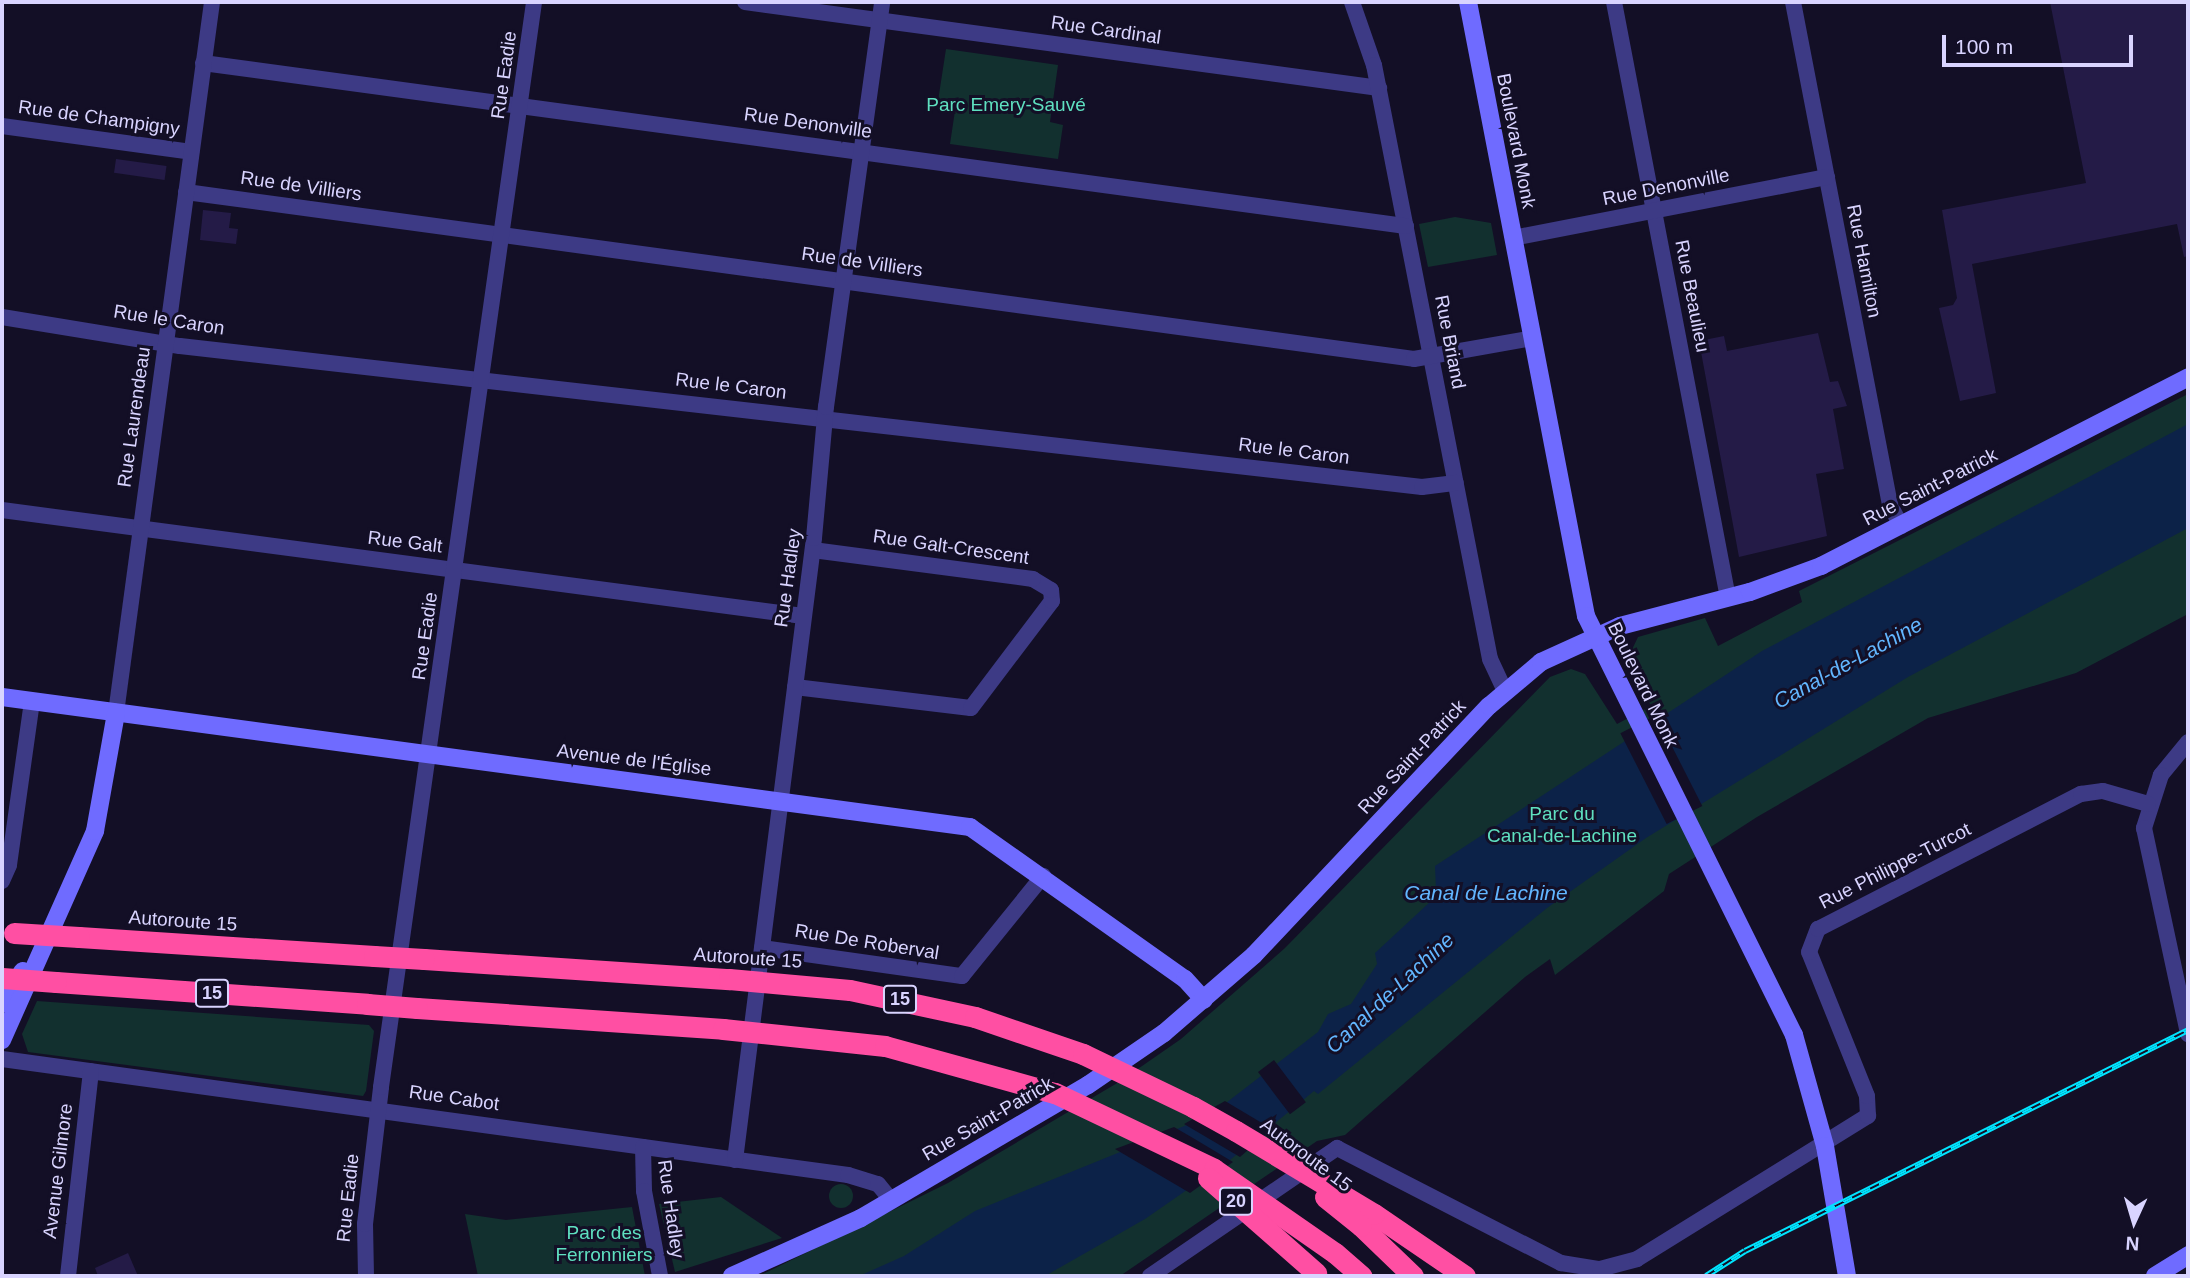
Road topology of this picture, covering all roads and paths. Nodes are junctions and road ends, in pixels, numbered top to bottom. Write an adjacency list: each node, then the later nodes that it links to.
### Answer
1 (212, 2): 10 (street, Rue Laurendeau)
2 (534, 2): 12 (street, Rue Eadie)
3 (746, 2): 9 (street, Rue Cardinal)
4 (882, 2): 9 (street, Rue Hadley)
5 (1352, 2): 11 (street, Rue Briand)
6 (1468, 2): 21 (main road, Boulevard Monk)
7 (1614, 2): 18 (street, Rue Beaulieu)
8 (1793, 2): 16 (street, Rue Hamilton)
9 (879, 20): 11 (street, Rue Cardinal); 14 (street, Rue Hadley)
10 (203, 63): 12 (street, Rue Denonville); 15 (street, Rue Laurendeau)
11 (1379, 88): 19 (street, Rue Briand)
12 (521, 106): 14 (street, Rue Denonville); 20 (street, Rue Eadie)
13 (2, 126): 15 (street, Rue de Champigny)
14 (861, 151): 19 (street, Rue Denonville); 22 (street, Rue Hadley)
15 (191, 152): 17 (street, Rue Laurendeau)
16 (1827, 177): 18 (street, Rue Denonville); 32 (street, Rue Hamilton)
17 (186, 192): 20 (street, Rue de Villiers); 25 (street, Rue Laurendeau)
18 (1654, 210): 21 (street, Rue Denonville); 36 (street, Rue Beaulieu)
19 (1406, 226): 26 (street, Rue Briand)
20 (502, 235): 22 (street, Rue de Villiers); 28 (street, Rue Eadie)
21 (1513, 238): 24 (main road, Boulevard Monk)
22 (844, 281): 26 (street, Rue de Villiers); 29 (street, Rue Hadley)
23 (2, 317): 25 (street, Rue le Caron)
24 (1532, 338): 26 (street, Rue de Villiers); 38 (main road, Boulevard Monk)
25 (166, 342): 28 (street, Rue le Caron); 33 (street, Rue Laurendeau)
26 (1431, 356): 30 (street, Rue Briand)
27 (2188, 377): 32 (main road, Rue Saint-Patrick)
28 (481, 378): 29 (street, Rue le Caron); 35 (street, Rue Eadie)
29 (826, 419): 30 (street, Rue le Caron); 34 (street, Rue Hadley)
30 (1456, 484): 40 (street, Rue Briand)
31 (2, 510): 33 (street, Rue Galt)
32 (1901, 526): 36 (main road, Rue Saint-Patrick)
33 (141, 529): 35 (street, Rue Galt); 43 (street, Rue Laurendeau)
34 (813, 550): 37 (street, Rue Hadley); 39 (street, Rue Galt-Crescent)
35 (456, 570): 37 (street, Rue Galt); 45 (street, Rue Eadie)
36 (1728, 598): 38 (main road, Rue Saint-Patrick)
37 (803, 616): 39 (street, Rue Hadley)
38 (1594, 637): 40 (main road, Rue Saint-Patrick); 62 (main road, Boulevard Monk)
39 (795, 687): 46 (street, Rue Hadley)
40 (1505, 691): 54 (main road, Rue Saint-Patrick)
41 (2, 697): 42 (main road, Avenue de l'Église)
42 (32, 701): 43 (main road, Avenue de l'Église); 49 (street)
43 (116, 713): 45 (main road, Avenue de l'Église); 52 (main road)
44 (2188, 742): 47 (street)
45 (427, 754): 46 (main road, Avenue de l'Église); 60 (street, Rue Eadie)
46 (780, 801): 48 (main road, Avenue de l'Église); 51 (street, Rue Hadley)
47 (2148, 804): 56 (street); 62 (street, Rue Philippe-Turcot)
48 (1043, 876): 51 (street, Rue De Roberval); 54 (main road, Avenue de l'Église)
49 (2, 881)
50 (8, 933): 66 (highway, Autoroute 15 / 15, bridge)
51 (762, 948): 64 (street, Rue Hadley)
52 (38, 951): 55 (main road); 57 (main road)
53 (2, 978): 61 (highway, 15, bridge)
54 (1203, 1000): 65 (main road, Rue Saint-Patrick)
55 (2, 1004)
56 (2188, 1034)
57 (2, 1040)
58 (2, 1059): 59 (street, Rue Cabot)
59 (91, 1071): 60 (street, Rue Cabot); 70 (street, Avenue Gilmore)
60 (380, 1109): 63 (street, Rue Cabot); 71 (street, Rue Eadie)
61 (1150, 1135): 69 (highway, 20, bridge); 75 (highway, 15, bridge)
62 (1825, 1146): 74 (street); 79 (main road, Boulevard Monk)
63 (643, 1147): 64 (street, Rue Cabot); 72 (street, Rue Hadley)
64 (735, 1160): 65 (street, Rue Cabot)
65 (891, 1200): 73 (main road, Rue Saint-Patrick)
66 (1368, 1220): 68 (highway); 78 (highway)
67 (2188, 1255): 80 (main road)
68 (1394, 1256): 76 (highway); 77 (highway)
69 (1318, 1275)
70 (68, 1276)
71 (366, 1276)
72 (660, 1276)
73 (732, 1276)
74 (1150, 1276)
75 (1361, 1276)
76 (1413, 1276)
77 (1421, 1276)
78 (1465, 1276)
79 (1847, 1276)
80 (2155, 1276)

